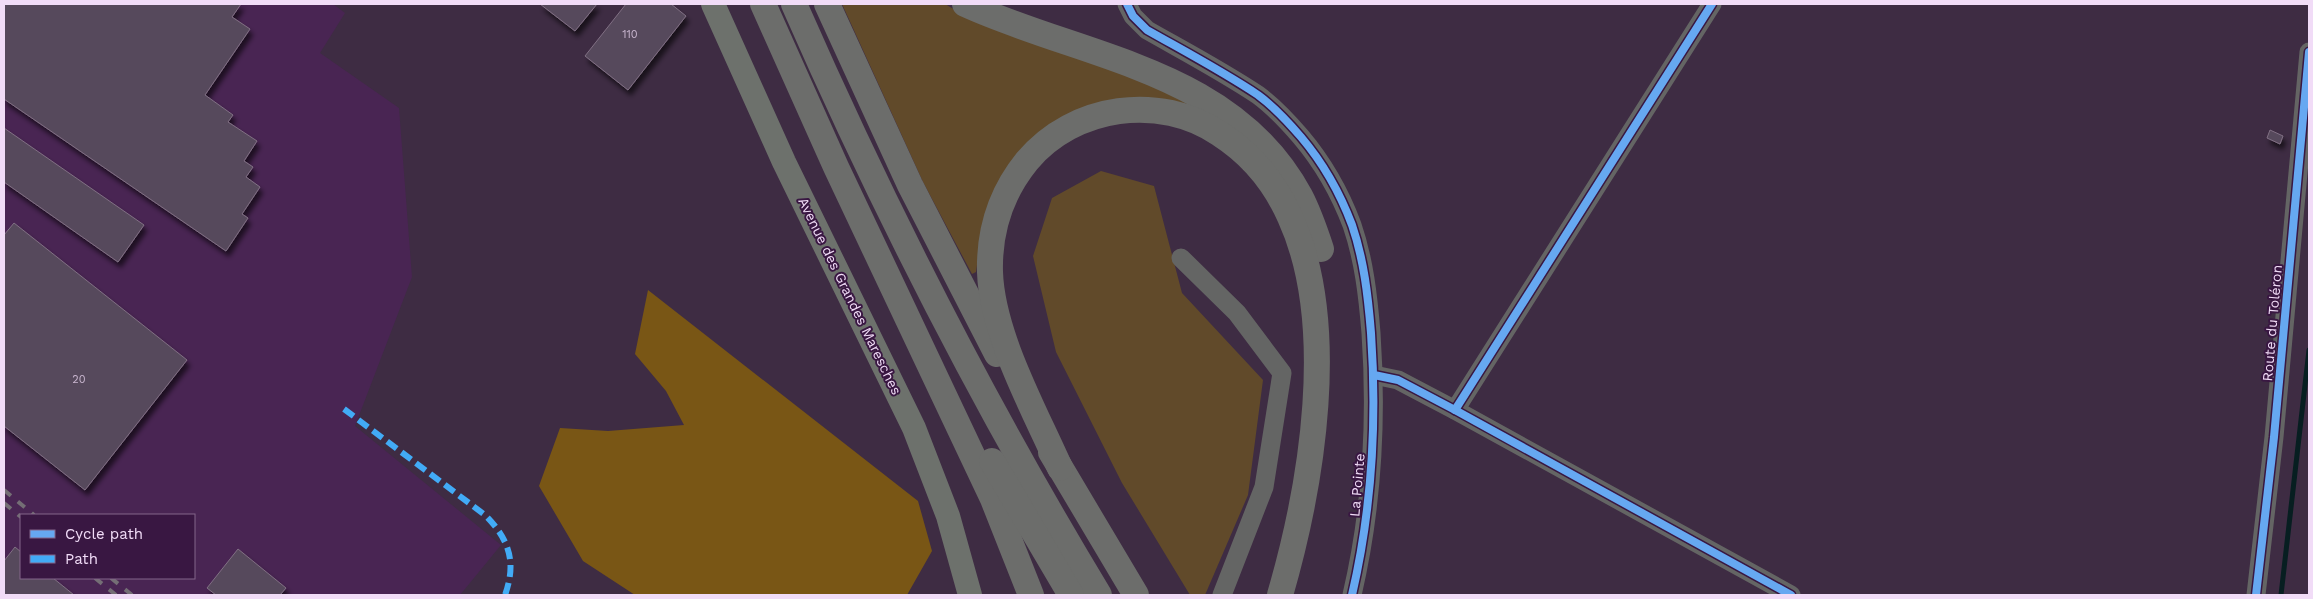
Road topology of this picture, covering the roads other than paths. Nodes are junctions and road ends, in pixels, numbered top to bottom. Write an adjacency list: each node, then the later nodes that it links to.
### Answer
1 (714, 4): 14 (main road, Avenue des Grandes Maresches)
2 (763, 4): 9 (highway)
3 (794, 4): 17 (highway)
4 (827, 4): 13 (highway)
5 (965, 4): 21 (highway)
6 (1128, 4): 11 (street, La Pointe)
7 (1712, 4): 12 (street)
8 (2309, 52): 24 (street, Route du Toléron)
9 (872, 241): 15 (highway); 16 (highway)
10 (1182, 258): 19 (street)
11 (1374, 376): 12 (street); 22 (street, La Pointe)
12 (1455, 410): 23 (street)
13 (1060, 468): 18 (highway); 20 (highway)
14 (970, 595)
15 (1031, 595)
16 (1071, 595)
17 (1099, 595)
18 (1136, 595)
19 (1222, 595)
20 (1280, 595)
21 (1298, 595)
22 (1352, 595)
23 (1791, 595)
24 (2256, 595)

